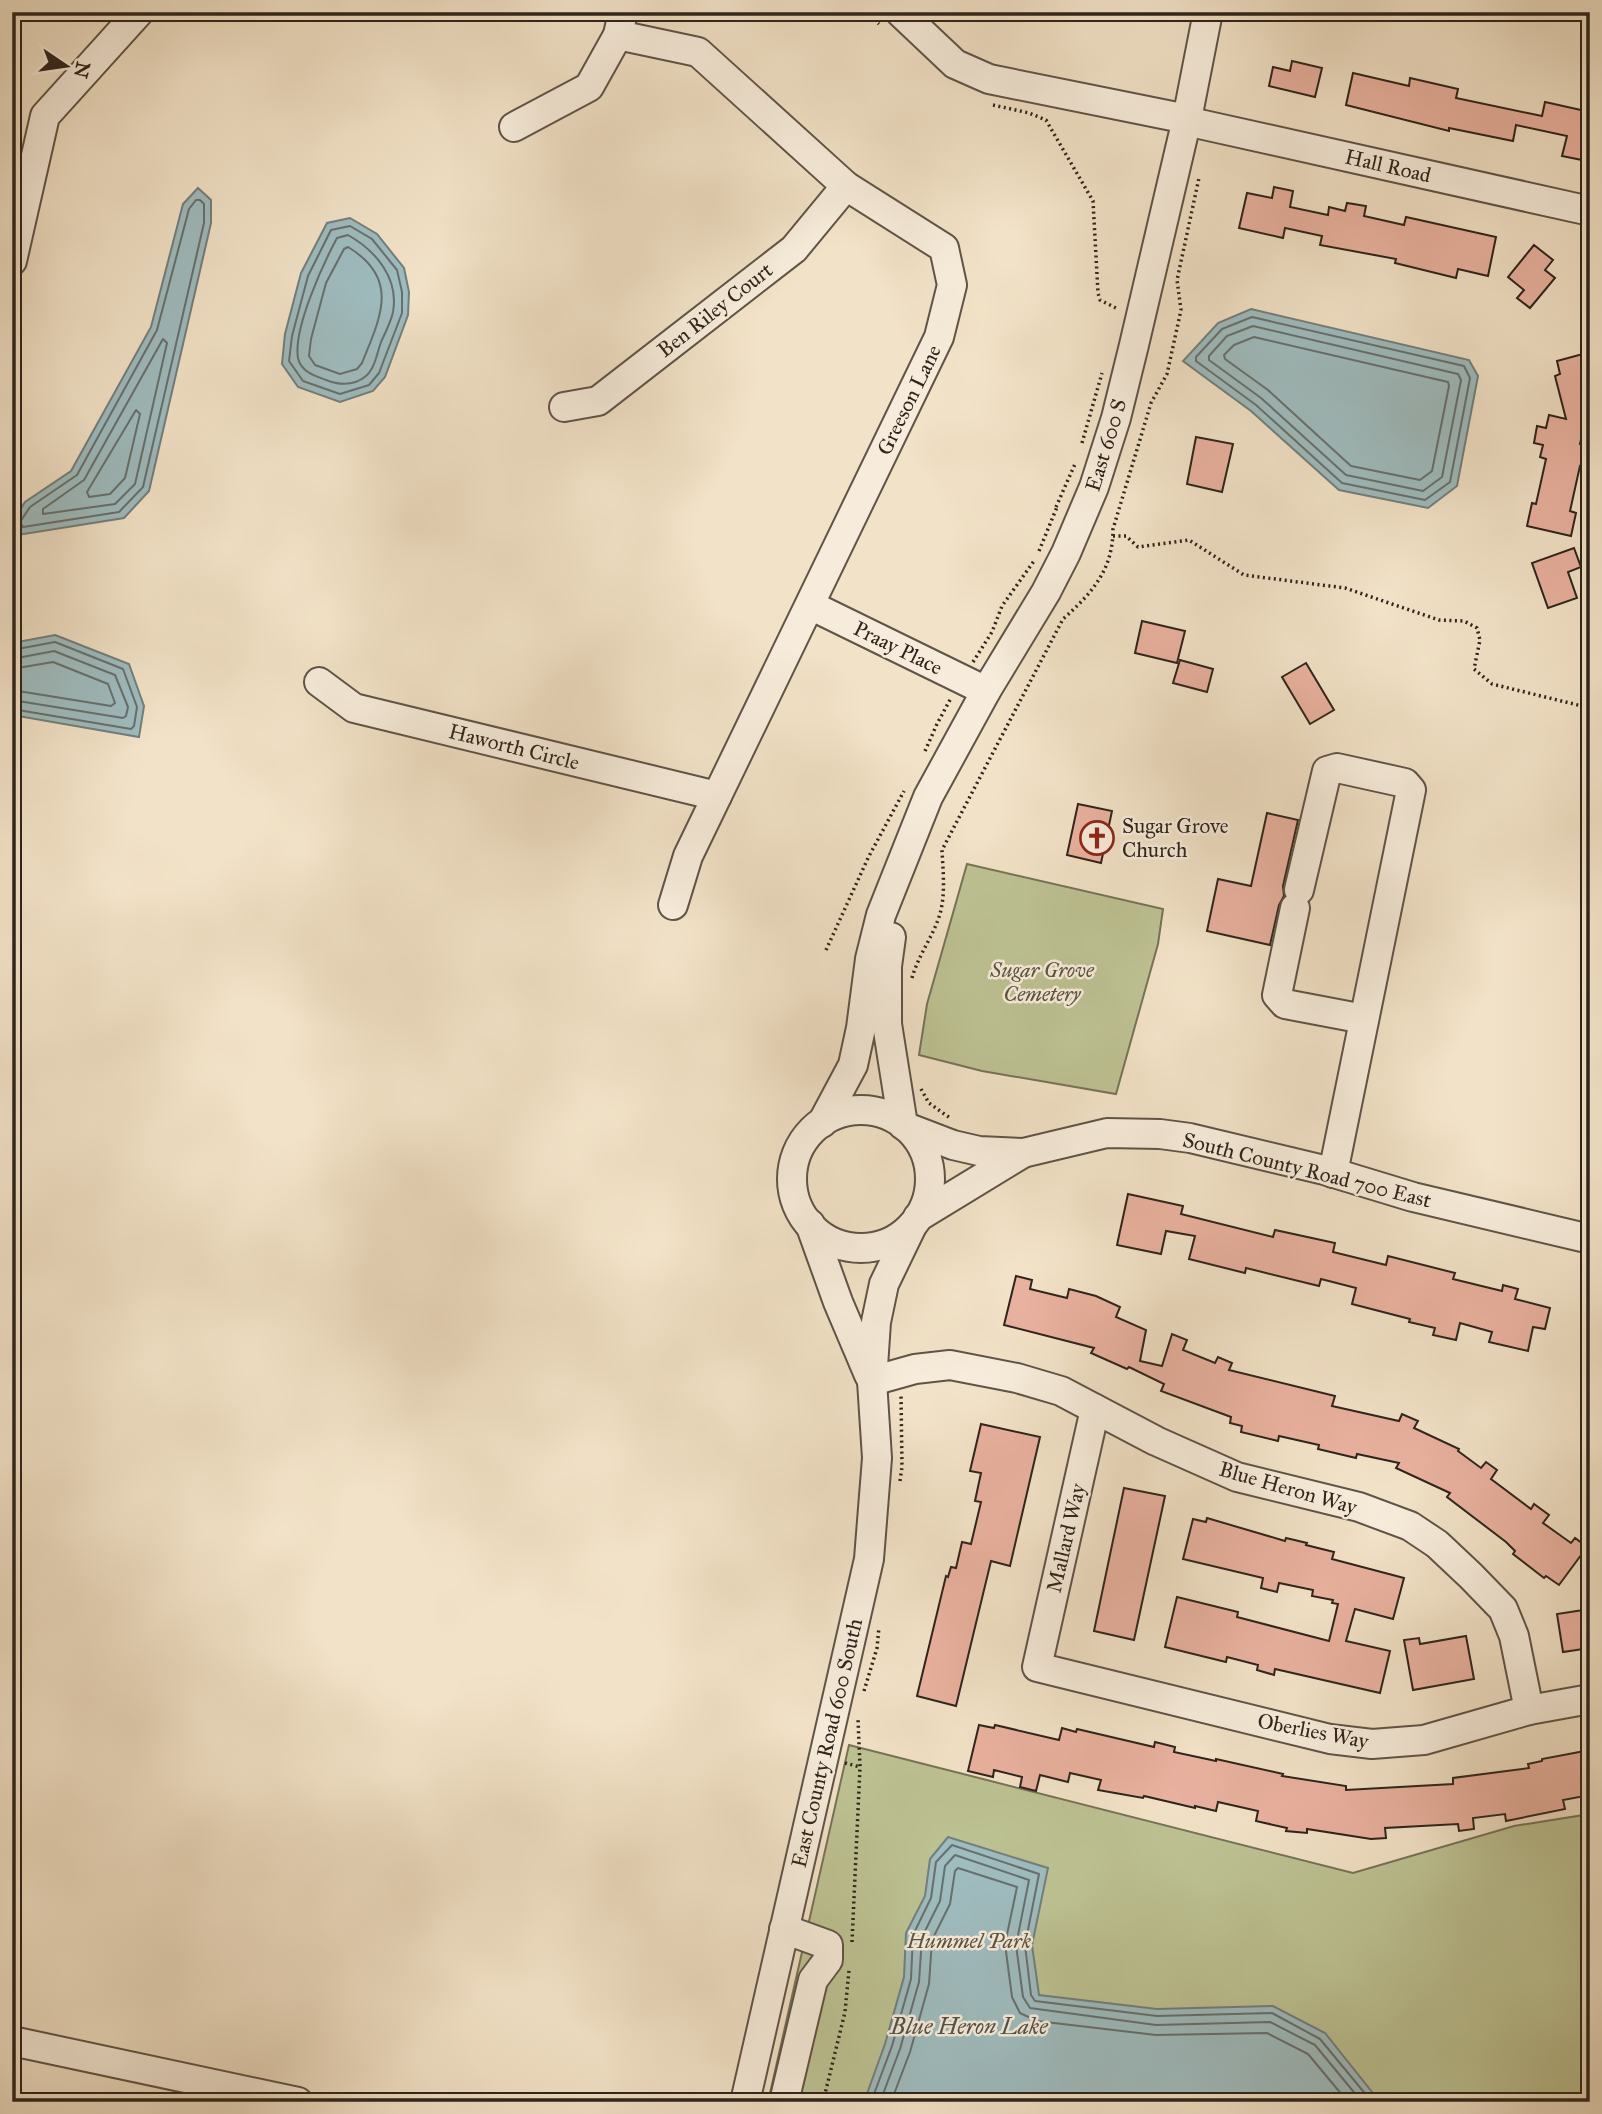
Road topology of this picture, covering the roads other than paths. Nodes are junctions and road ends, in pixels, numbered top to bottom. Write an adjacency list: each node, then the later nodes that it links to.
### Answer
1 (139, 12): 9 (street)
2 (1208, 12): 5 (street, East 600 S)
3 (891, 20): 5 (street, Hall Road)
4 (620, 24): 6 (street); 7 (street, Greeson Lane)
5 (1186, 120): 8 (street, Hall Road); 13 (street, East 600 S)
6 (514, 127)
7 (846, 186): 10 (street, Ben Riley Court); 11 (street, Greeson Lane)
8 (1590, 211)
9 (12, 261)
10 (564, 407)
11 (810, 605): 13 (street, Praay Place); 14 (street, Greeson Lane)
12 (319, 682): 14 (street, Haworth Circle)
13 (986, 691): 15 (street, East 600 S)
14 (717, 796): 16 (street, Greeson Lane)
15 (911, 842): 18 (street); 19 (street)
16 (673, 905)
17 (1364, 1019): 17 (street); 21 (street)
18 (822, 1123): 19 (street); 23 (street)
19 (905, 1126): 20 (street, South County Road 700 East); 22 (street)
20 (1023, 1153): 21 (street, South County Road 700 East); 22 (street, South County Road 700 East)
21 (1333, 1173): 24 (street, South County Road 700 East)
22 (915, 1221): 23 (street); 25 (street, East County Road 600 South)
23 (810, 1224): 25 (street, East County Road 600 South)
24 (1590, 1238)
25 (885, 1377): 26 (street, Blue Heron Way); 30 (street, East County Road 600 South)
26 (1095, 1409): 27 (street, Mallard Way); 29 (street, Blue Heron Way)
27 (1037, 1667): 29 (street, Oberlies Way)
28 (1590, 1699): 29 (street, Oberlies Way)
29 (1530, 1710)
30 (784, 1929): 33 (street, East County Road 600 South); 34 (street)
31 (12, 2041): 32 (street)
32 (298, 2102)
33 (745, 2102)
34 (784, 2102)

